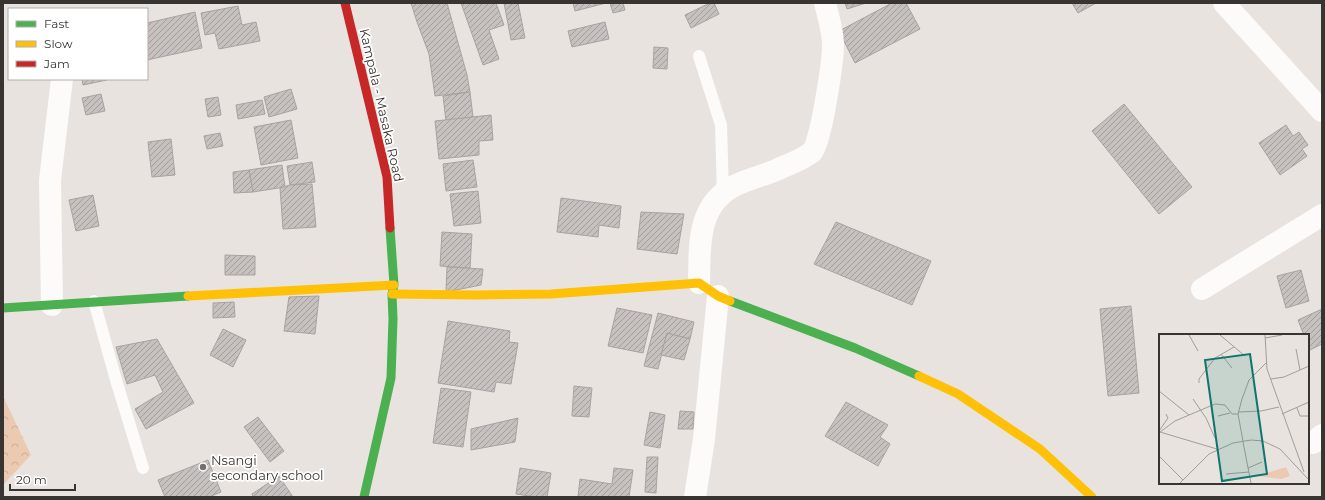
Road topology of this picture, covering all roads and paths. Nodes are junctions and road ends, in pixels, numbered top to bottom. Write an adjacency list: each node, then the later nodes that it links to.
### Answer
1 (346, 3): 11 (street, Kampala - Masaka Road)
2 (825, 3): 7 (street)
3 (1224, 3): 6 (street)
4 (699, 56): 7 (lane)
5 (62, 80): 14 (street)
6 (1322, 111)
7 (723, 194): 9 (street)
8 (1322, 215): 10 (street)
9 (699, 284): 11 (street); 12 (street)
10 (1202, 289)
11 (393, 290): 13 (street); 17 (street, Kampala - Masaka Road)
12 (718, 296): 18 (street); 19 (street)
13 (94, 301): 14 (street); 16 (lane)
14 (52, 305): 15 (street)
15 (3, 308)
16 (143, 468)
17 (364, 497)
18 (695, 497)
19 (1092, 497)

